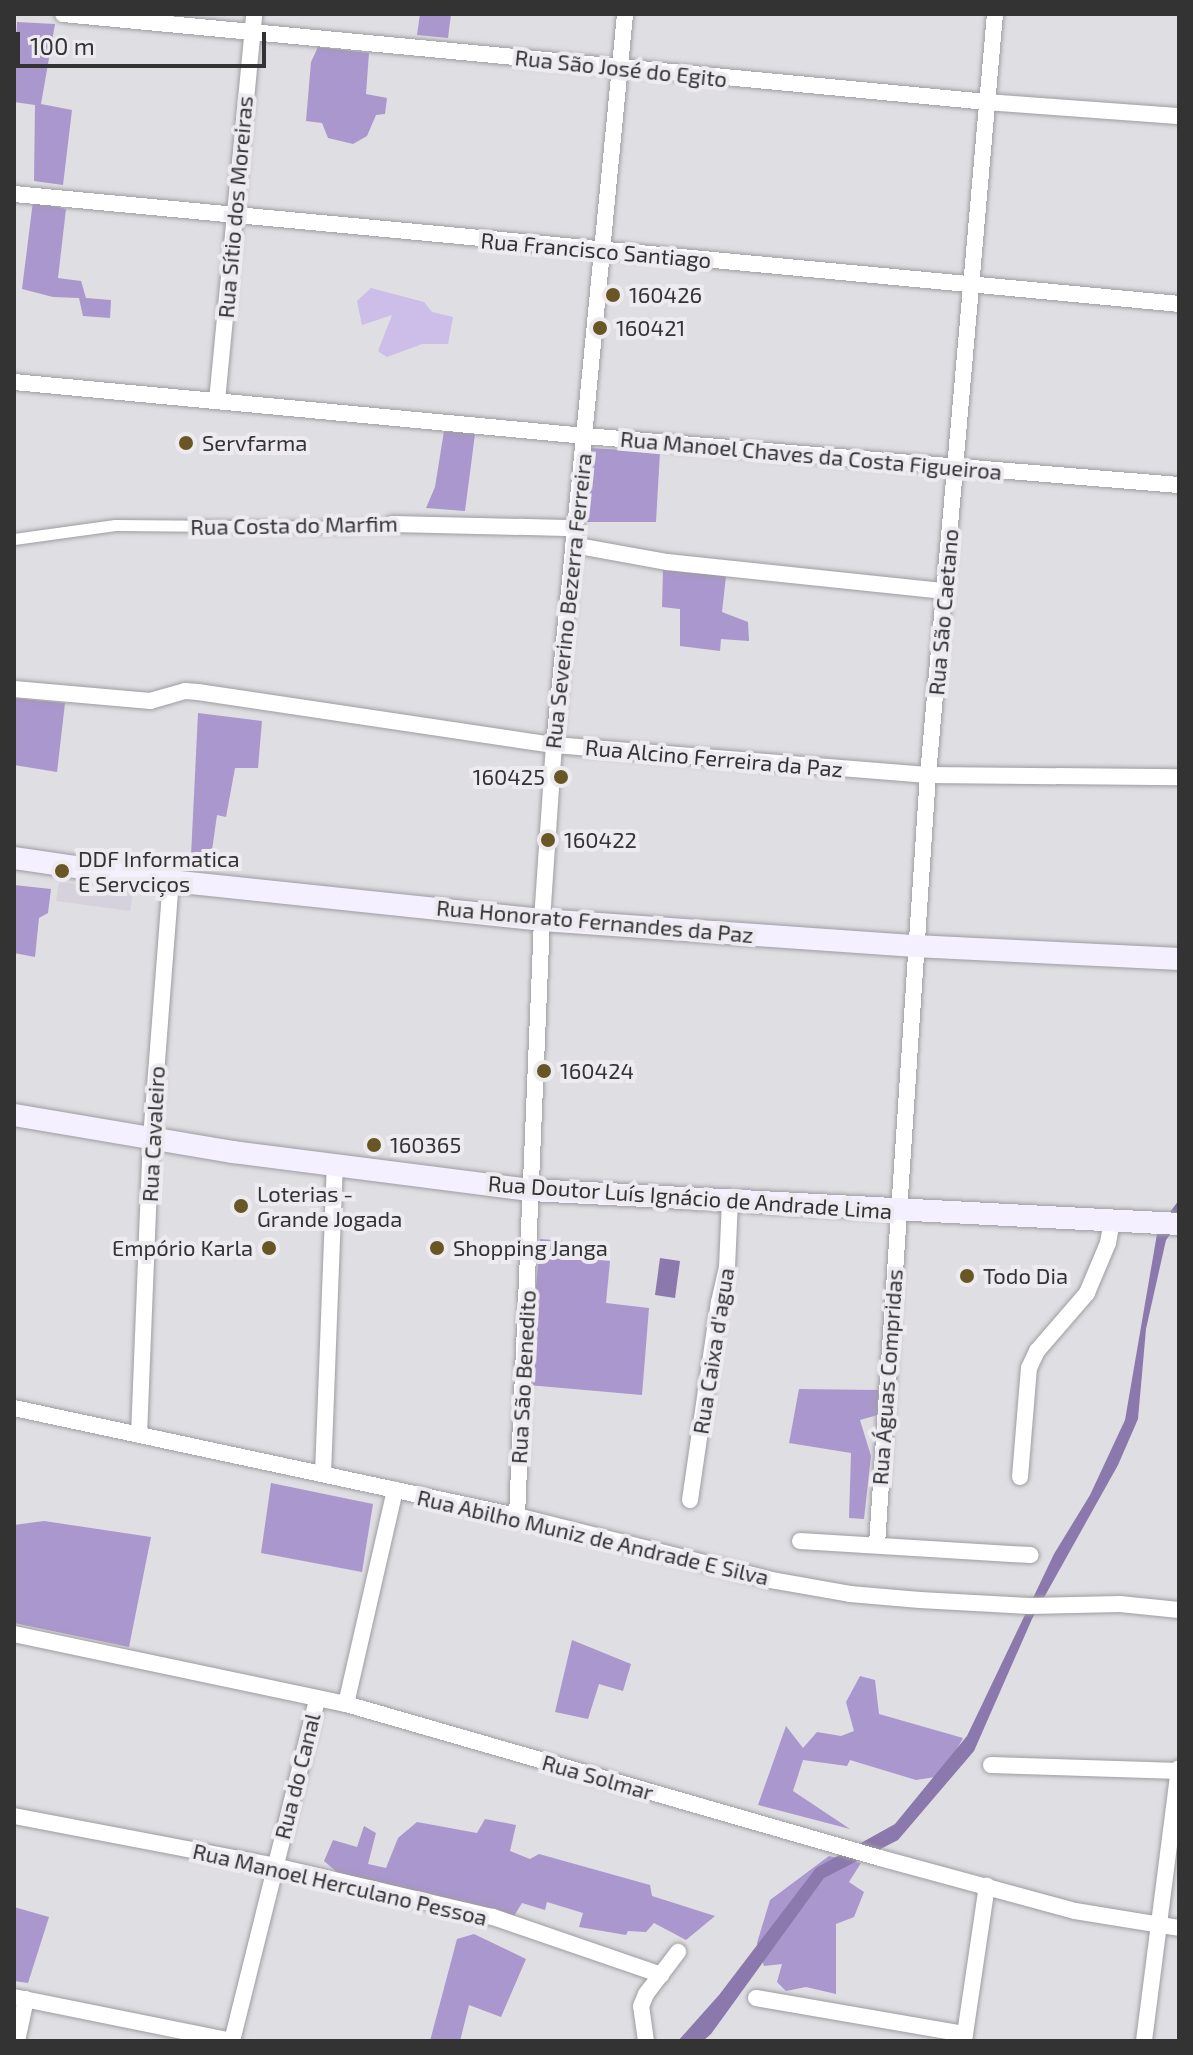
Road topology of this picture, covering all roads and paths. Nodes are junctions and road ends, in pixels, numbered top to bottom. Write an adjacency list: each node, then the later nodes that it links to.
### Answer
1 (63, 14): 4 (street, Rua São José do Egito)
2 (625, 14): 5 (street, Rua Severino Bezerra Ferreira)
3 (995, 14): 6 (street, Rua São Caetano)
4 (253, 22): 5 (street, Rua São José do Egito); 9 (street, Rua Sítio dos Moreiras)
5 (620, 68): 6 (street, Rua São José do Egito); 10 (street, Rua Severino Bezerra Ferreira)
6 (987, 102): 7 (street, Rua São José do Egito); 11 (street, Rua São Caetano)
7 (1179, 116)
8 (14, 194): 9 (street, Rua Francisco Santiago)
9 (234, 216): 10 (street, Rua Francisco Santiago); 14 (street, Rua Sítio dos Moreiras)
10 (604, 250): 11 (street, Rua Francisco Santiago); 15 (street, Rua Severino Bezerra Ferreira)
11 (972, 285): 12 (street, Rua Francisco Santiago); 16 (street, Rua São Caetano)
12 (1179, 304)
13 (14, 382): 14 (street, Rua Manoel Chaves da Costa Figueiroa)
14 (217, 401): 15 (street, Rua Manoel Chaves da Costa Figueiroa)
15 (585, 436): 16 (street, Rua Manoel Chaves da Costa Figueiroa); 19 (street, Rua Severino Bezerra Ferreira)
16 (955, 468): 17 (street, Rua Manoel Chaves da Costa Figueiroa); 21 (street, Rua São Caetano)
17 (1179, 485)
18 (392, 524): 19 (street, Rua Costa do Marfim); 20 (street, Rua Costa do Marfim)
19 (574, 536): 21 (street, Rua Costa do Marfim); 23 (street, Rua Severino Bezerra Ferreira)
20 (14, 539)
21 (944, 591): 24 (street, Rua São Caetano)
22 (14, 689): 23 (street, Rua Alcino Ferreira da Paz)
23 (554, 745): 24 (street, Rua Alcino Ferreira da Paz); 28 (street, Rua Severino Bezerra Ferreira)
24 (928, 775): 25 (street, Rua Alcino Ferreira da Paz); 29 (street, Rua São Caetano)
25 (1179, 777)
26 (14, 858): 27 (main road, Rua Honorato Fernandes da Paz)
27 (171, 881): 28 (main road, Rua Honorato Fernandes da Paz); 32 (street, Rua Cavaleiro)
28 (542, 920): 29 (main road, Rua Honorato Fernandes da Paz); 34 (street, Rua Severino Bezerra Ferreira)
29 (915, 946): 30 (main road, Rua Honorato Fernandes da Paz); 36 (street, Rua São Caetano)
30 (1179, 959)
31 (14, 1115): 32 (main road, Rua Doutor Luís Ignácio de Andrade Lima)
32 (151, 1139): 33 (main road, Rua Doutor Luís Ignácio de Andrade Lima); 40 (street, Rua Cavaleiro)
33 (335, 1165): 34 (main road, Rua Doutor Luís Ignácio de Andrade Lima); 41 (street)
34 (531, 1190): 35 (main road, Rua Doutor Luís Ignácio de Andrade Lima); 45 (street, Rua São Benedito)
35 (730, 1201): 36 (main road, Rua Doutor Luís Ignácio de Andrade Lima); 44 (street, Rua Caixa d'agua)
36 (897, 1210): 37 (main road, Rua Doutor Luís Ignácio de Andrade Lima); 47 (street, Rua Águas Compridas)
37 (1112, 1221): 38 (main road, Rua Doutor Luís Ignácio de Andrade Lima); 42 (street)
38 (1179, 1224)
39 (14, 1408): 40 (street, Rua Abilho Muniz de Andrade E Silva)
40 (139, 1435): 41 (street, Rua Abilho Muniz de Andrade E Silva)
41 (323, 1474): 43 (street, Rua Abilho Muniz de Andrade E Silva)
42 (1020, 1477)
43 (395, 1490): 45 (street, Rua Abilho Muniz de Andrade E Silva); 52 (street, Rua do Canal)
44 (690, 1500)
45 (517, 1516): 49 (street, Rua Abilho Muniz de Andrade E Silva)
46 (800, 1541): 47 (street)
47 (877, 1544): 48 (street)
48 (1031, 1555)
49 (1179, 1610)
50 (14, 1634): 51 (street, Rua Solmar)
51 (317, 1699): 52 (street, Rua Solmar); 56 (street, Rua do Canal)
52 (346, 1704): 57 (street, Rua Solmar)
53 (991, 1765): 54 (street)
54 (1179, 1770): 58 (street)
55 (14, 1816): 56 (street, Rua Manoel Herculano Pessoa)
56 (275, 1866): 61 (street, Rua Manoel Herculano Pessoa); 66 (street, Rua do Canal)
57 (987, 1886): 58 (street, Rua Solmar); 64 (street)
58 (1159, 1925): 59 (street, Rua Solmar); 68 (street)
59 (1179, 1928)
60 (678, 1952): 61 (street)
61 (661, 1975): 67 (street)
62 (20, 1998): 65 (street); 66 (street)
63 (756, 1998): 64 (street)
64 (964, 2037)
65 (17, 2041)
66 (232, 2041)
67 (646, 2041)
68 (1144, 2041)

